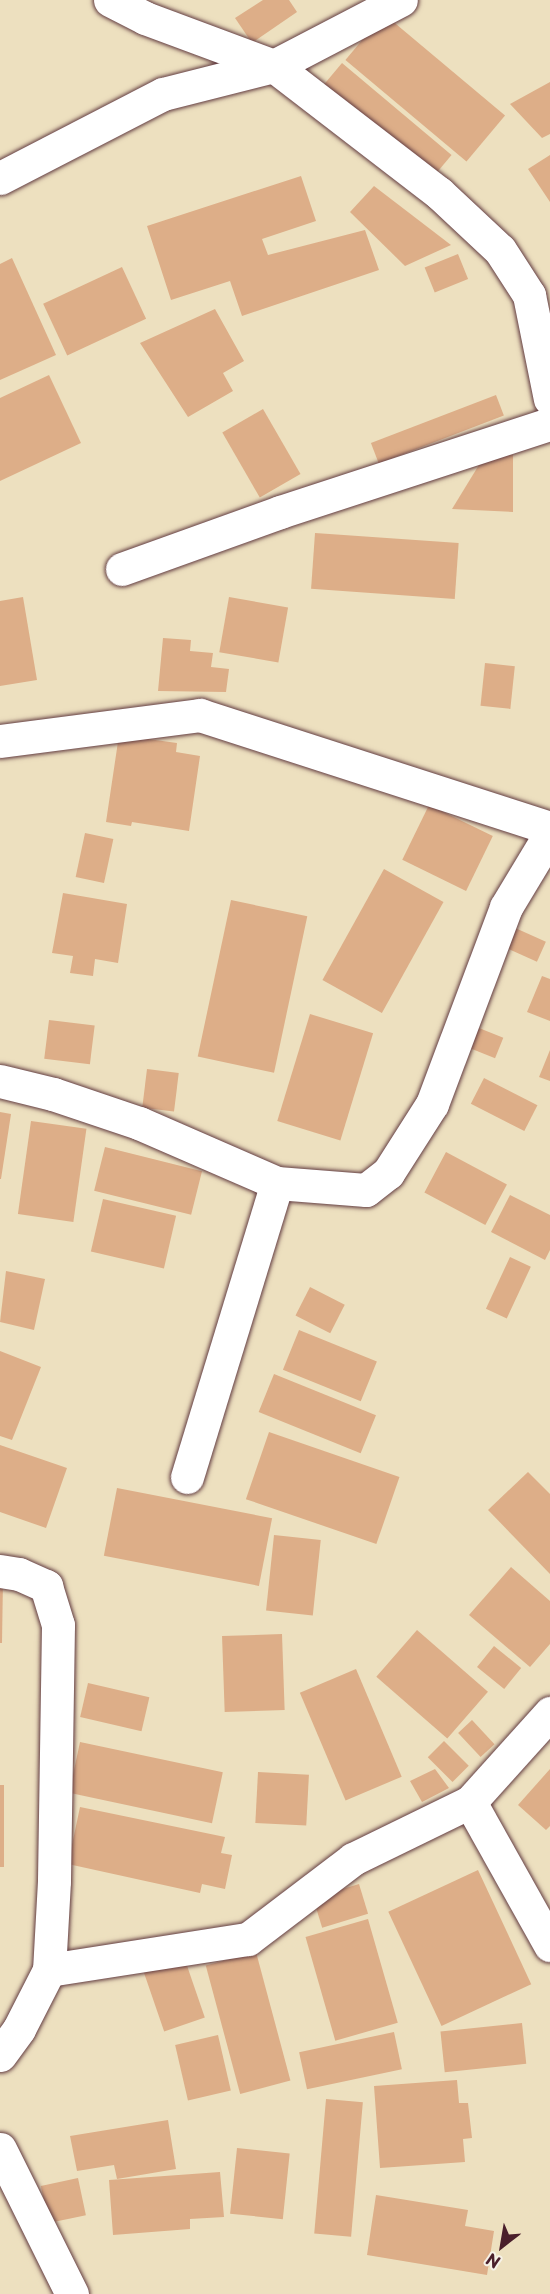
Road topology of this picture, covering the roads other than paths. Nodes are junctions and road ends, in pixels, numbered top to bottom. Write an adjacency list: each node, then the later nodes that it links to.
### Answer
1 (110, 0): 3 (street)
2 (401, 0): 3 (street)
3 (274, 66): 4 (street); 5 (street)
4 (0, 178)
5 (540, 296): 6 (street)
6 (550, 399)
7 (550, 424): 8 (street)
8 (122, 568)
9 (0, 741): 10 (street)
10 (550, 828)
11 (550, 834): 13 (street)
12 (0, 1081): 13 (street)
13 (277, 1183): 14 (street)
14 (187, 1478)
15 (0, 1571): 19 (street)
16 (550, 1713): 17 (street)
17 (470, 1802): 18 (street); 19 (street)
18 (550, 1945)
19 (49, 1970): 20 (street)
20 (0, 2055)
21 (0, 2150): 22 (street)
22 (72, 2294)

